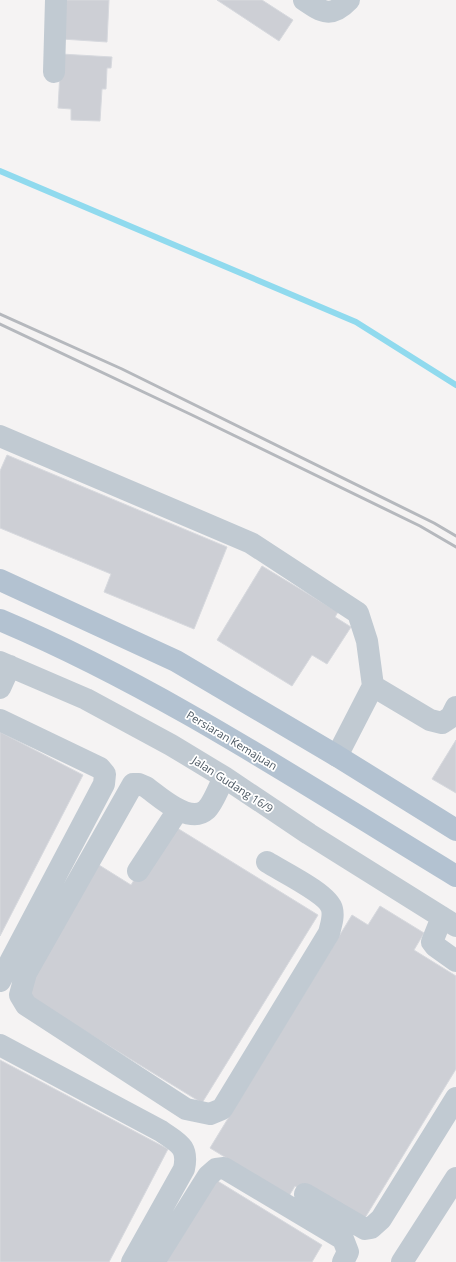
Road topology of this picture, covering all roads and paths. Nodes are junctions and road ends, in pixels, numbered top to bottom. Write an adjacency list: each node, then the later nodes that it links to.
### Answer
1 (56, 0): 4 (street)
2 (304, 0): 3 (street)
3 (349, 0)
4 (54, 72)
5 (0, 436): 9 (street)
6 (0, 580): 13 (main road)
7 (0, 620): 19 (main road, Persiaran Kemajuan)
8 (5, 664): 10 (street); 14 (street, Jalan Gudang 16/9)
9 (373, 686): 11 (street); 13 (street)
10 (0, 688)
11 (456, 707)
12 (0, 720): 22 (street)
13 (337, 756): 16 (main road)
14 (224, 777): 15 (street); 20 (street, Jalan Gudang 16/9)
15 (178, 810): 17 (street); 18 (street)
16 (456, 830)
17 (267, 862)
18 (138, 871)
19 (456, 876)
20 (449, 921): 21 (street)
21 (456, 961)
22 (0, 981)
23 (0, 1045): 27 (street)
24 (456, 1098): 26 (street)
25 (456, 1178): 30 (street)
26 (305, 1194)
27 (132, 1262)
28 (154, 1262): 29 (street)
29 (342, 1262)
30 (402, 1262)

